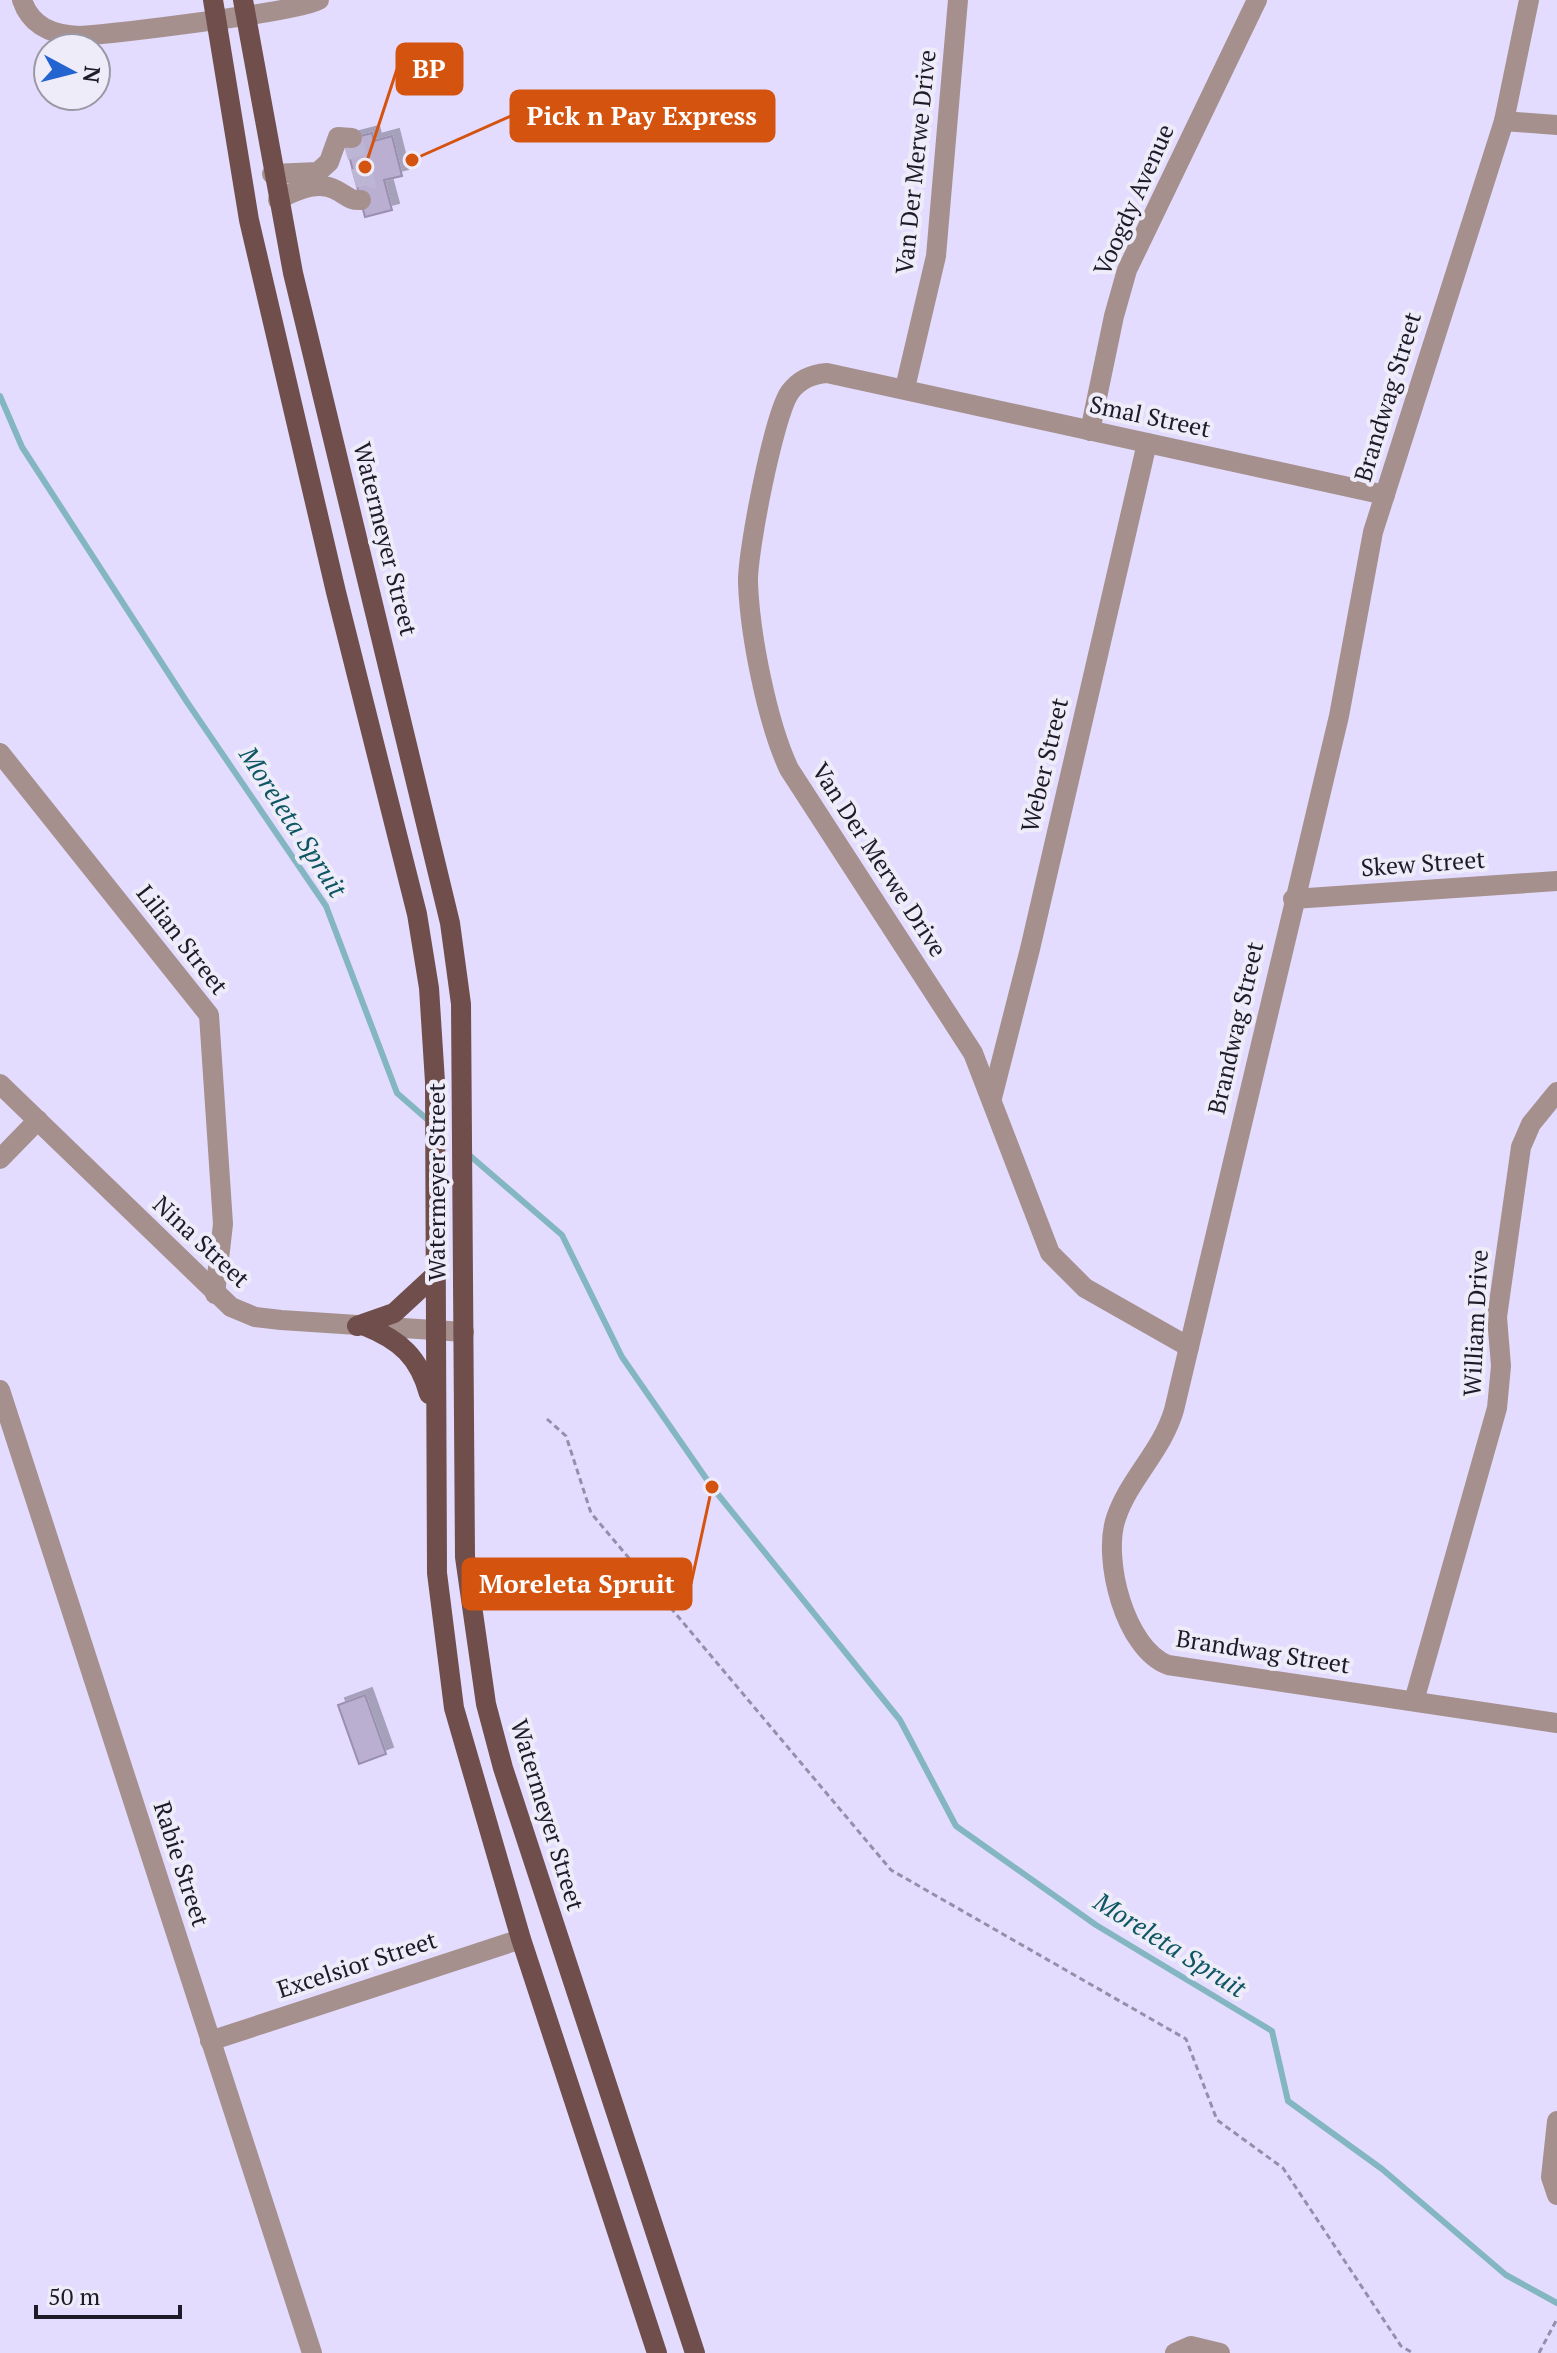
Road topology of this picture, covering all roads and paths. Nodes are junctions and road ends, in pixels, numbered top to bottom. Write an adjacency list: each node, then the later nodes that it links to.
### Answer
1 (22, 0): 7 (street)
2 (958, 0): 14 (street, Van Der Merwe Drive)
3 (1257, 0): 15 (street, Voogdy Avenue)
4 (1529, 0): 8 (street, Brandwag Street)
5 (318, 2): 6 (street)
6 (244, 7): 7 (street); 11 (main road, Watermeyer Street)
7 (214, 9): 26 (main road, Watermeyer Street)
8 (1504, 121): 9 (street); 17 (street, Brandwag Street)
9 (1557, 125)
10 (352, 138): 11 (street)
11 (272, 174): 12 (main road, Watermeyer Street)
12 (278, 200): 13 (street); 30 (main road, Watermeyer Street)
13 (361, 200)
14 (905, 388): 15 (street, Smal Street); 23 (street, Van Der Merwe Drive)
15 (1090, 431): 16 (street, Smal Street)
16 (1147, 443): 17 (street, Smal Street); 23 (street, Weber Street)
17 (1385, 495): 20 (street, Brandwag Street)
18 (0, 753): 27 (street, Lilian Street)
19 (1557, 881): 20 (street, Skew Street)
20 (1293, 899): 31 (street, Brandwag Street)
21 (0, 1084): 24 (street, Nina Street)
22 (1557, 1092): 36 (street, William Drive)
23 (992, 1098): 31 (street, Van Der Merwe Drive)
24 (38, 1120): 25 (street); 27 (street, Nina Street)
25 (0, 1159)
26 (433, 1277): 28 (main road); 29 (main road, Watermeyer Street)
27 (215, 1294): 28 (street, Nina Street)
28 (361, 1326): 29 (street, Nina Street); 33 (main road)
29 (435, 1331): 30 (street, Nina Street); 33 (main road, Watermeyer Street)
30 (464, 1332): 45 (main road, Watermeyer Street)
31 (1189, 1347): 36 (street, Brandwag Street)
32 (0, 1390): 35 (street, Rabie Street)
33 (434, 1418): 38 (main road, Watermeyer Street)
34 (547, 1419): 48 (path)
35 (8, 1437): 39 (street, Rabie Street)
36 (1414, 1701): 37 (street, Brandwag Street)
37 (1557, 1723)
38 (521, 1939): 39 (street, Excelsior Street); 44 (main road, Watermeyer Street)
39 (210, 2041): 43 (street, Rabie Street)
40 (1557, 2121): 41 (street)
41 (1556, 2192)
42 (1557, 2319): 49 (path)
43 (312, 2353)
44 (657, 2353)
45 (695, 2353)
46 (1175, 2353): 47 (street)
47 (1220, 2353)
48 (1413, 2353)
49 (1539, 2353)

